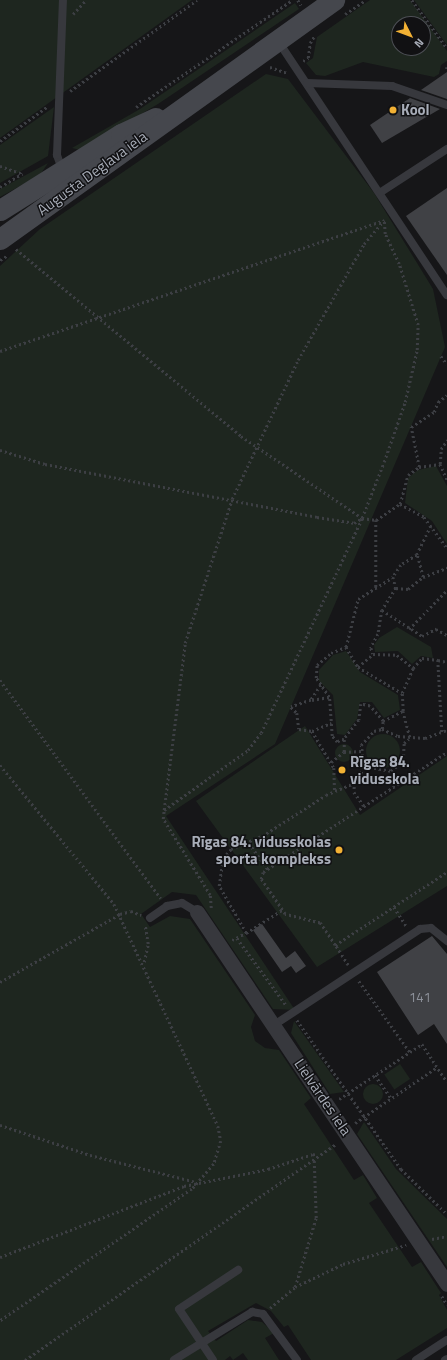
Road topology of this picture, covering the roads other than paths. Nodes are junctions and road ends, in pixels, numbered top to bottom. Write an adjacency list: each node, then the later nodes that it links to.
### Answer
1 (64, 0): 8 (lane)
2 (334, 0): 3 (main road, Augusta Deglava iela)
3 (278, 40): 4 (lane); 5 (main road, Augusta Deglava iela)
4 (307, 83): 6 (lane); 9 (lane)
5 (183, 105): 8 (main road, Augusta Deglava iela); 11 (main road, Augusta Deglava iela)
6 (447, 105)
7 (447, 149): 9 (lane)
8 (62, 169): 10 (main road, Augusta Deglava iela)
9 (381, 192): 12 (lane)
10 (0, 210)
11 (8, 244)
12 (447, 295)
13 (197, 912): 14 (lane); 16 (street, Lielvārdes iela)
14 (150, 918)
15 (447, 941): 16 (lane)
16 (274, 1025): 18 (street, Lielvārdes iela)
17 (238, 1270): 20 (lane)
18 (447, 1284)
19 (447, 1340): 24 (lane)
20 (201, 1343): 21 (lane); 22 (lane); 23 (lane)
21 (174, 1360)
22 (213, 1360)
23 (297, 1360)
24 (416, 1360)

